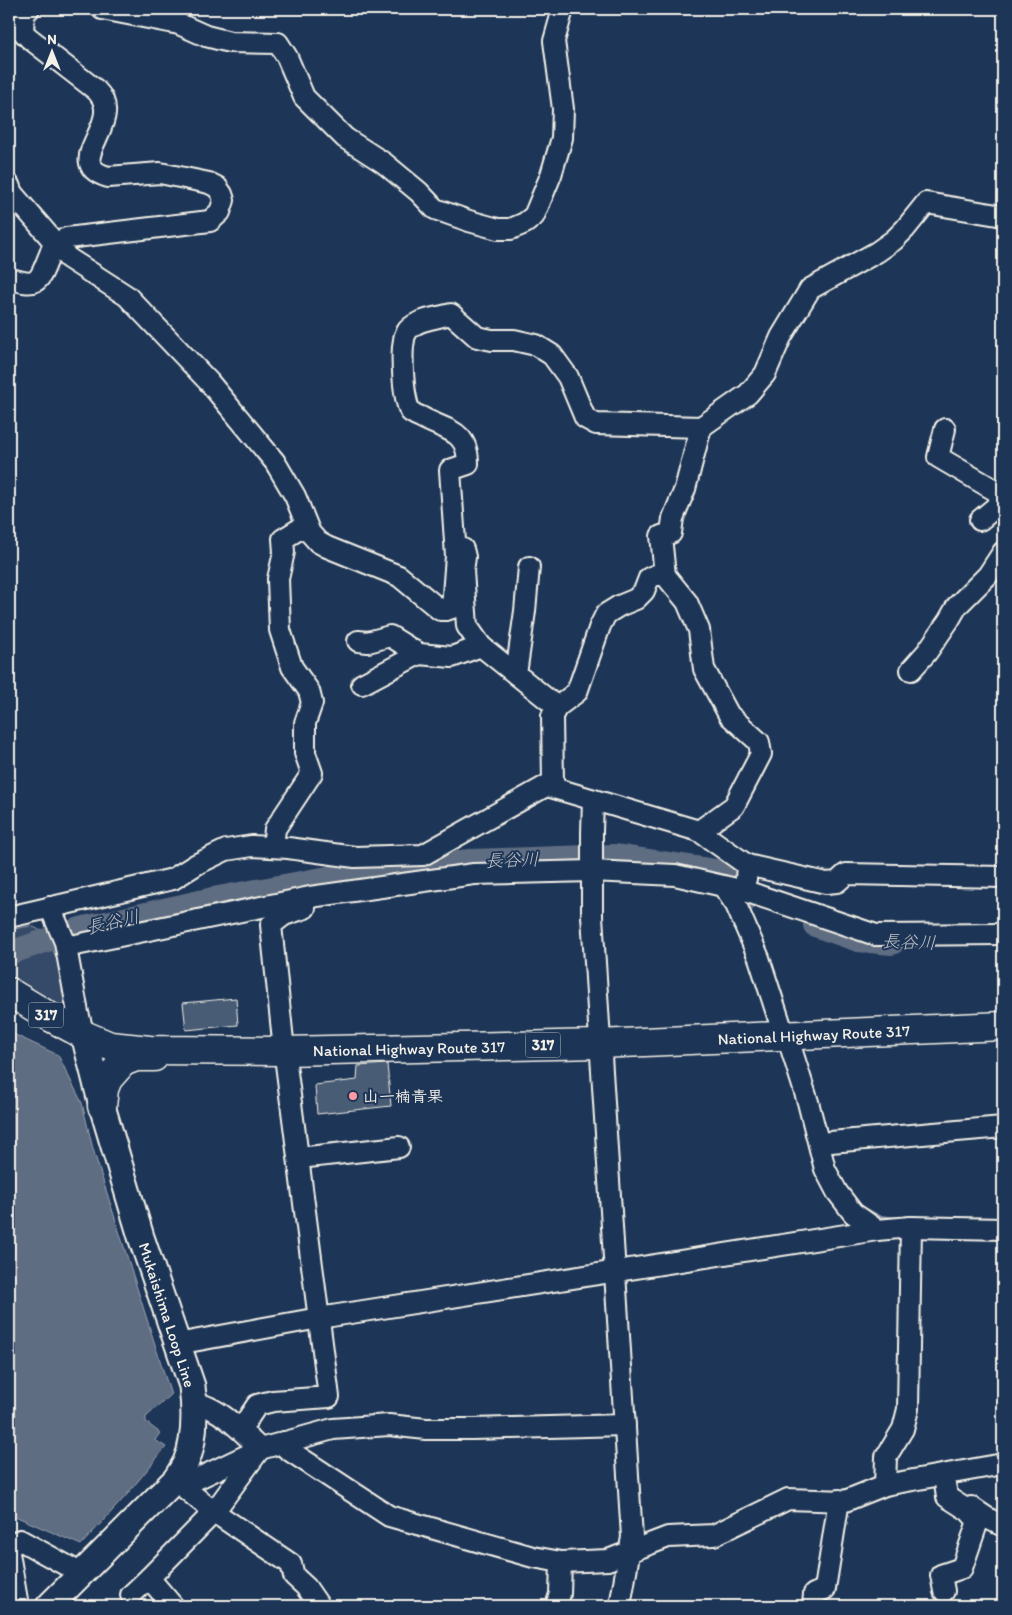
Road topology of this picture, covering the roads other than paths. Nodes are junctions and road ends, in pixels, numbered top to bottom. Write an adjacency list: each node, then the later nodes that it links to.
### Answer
1 (29, 9): 6 (street)
2 (102, 9): 3 (street)
3 (563, 9)
4 (9, 185): 6 (street)
5 (1003, 216): 8 (street)
6 (56, 244): 7 (street); 13 (street)
7 (9, 278)
8 (701, 427): 15 (street); 17 (street)
9 (945, 429): 10 (street)
10 (1003, 495)
11 (1003, 501): 12 (street)
12 (980, 520)
13 (306, 525): 15 (street); 28 (street)
14 (1003, 552): 21 (street)
15 (456, 556): 19 (street)
16 (529, 567): 22 (street)
17 (665, 575): 24 (street); 27 (street)
18 (358, 641): 20 (street)
19 (481, 646): 20 (street); 22 (street)
20 (419, 654): 23 (street)
21 (911, 670)
22 (516, 674): 24 (street)
23 (362, 684)
24 (557, 707): 25 (street)
25 (548, 786): 26 (street); 28 (street)
26 (593, 800): 27 (street); 30 (street)
27 (699, 831): 29 (street)
28 (273, 847): 35 (street)
29 (747, 865): 31 (street); 33 (street)
30 (592, 868): 32 (street); 34 (street); 43 (street)
31 (1003, 877)
32 (723, 886): 33 (street); 42 (street)
33 (746, 891): 37 (street)
34 (310, 897): 38 (street); 44 (street)
35 (52, 910): 36 (street); 38 (street)
36 (9, 917)
37 (1003, 934)
38 (66, 944): 41 (street)
39 (9, 992): 41 (highway, National Highway Route 317 / 317)
40 (1003, 1026): 42 (highway, National Highway Route 317 / 317)
41 (84, 1035): 44 (highway, National Highway Route 317 / 317); 45 (main road, Mukaishima Loop Line)
42 (786, 1035): 43 (highway, National Highway Route 317 / 317); 47 (street)
43 (599, 1044): 44 (highway, National Highway Route 317 / 317); 53 (street)
44 (285, 1051): 45 (highway); 49 (street)
45 (102, 1106): 55 (main road, Mukaishima Loop Line)
46 (1003, 1127): 47 (street)
47 (819, 1143): 52 (street)
48 (399, 1147): 49 (street)
49 (299, 1158): 54 (street)
50 (911, 1227): 51 (street); 52 (street); 64 (street)
51 (1003, 1229)
52 (877, 1230): 53 (street)
53 (615, 1271): 54 (street); 57 (street)
54 (319, 1318): 55 (street); 58 (street)
55 (177, 1344): 56 (main road, Mukaishima Loop Line)
56 (194, 1403): 58 (street); 62 (main road, Mukaishima Loop Line)
57 (625, 1425): 59 (street); 69 (street)
58 (241, 1429): 60 (street)
59 (284, 1442): 60 (street); 71 (street)
60 (260, 1449): 62 (street); 66 (street)
61 (1003, 1464): 63 (street)
62 (179, 1483): 66 (street); 73 (main road, Mukaishima Loop Line)
63 (945, 1483): 64 (street); 67 (street); 72 (street)
64 (885, 1485): 65 (street)
65 (839, 1500): 69 (street); 83 (street)
66 (214, 1512): 74 (street); 80 (street)
67 (996, 1522): 72 (street)
68 (9, 1548): 73 (street)
69 (630, 1552): 71 (street); 82 (street)
70 (9, 1553): 77 (street)
71 (561, 1562): 81 (street)
72 (962, 1568): 75 (street)
73 (82, 1574): 78 (main road, Mukaishima Loop Line)
74 (150, 1578): 76 (street); 79 (street)
75 (944, 1591)
76 (131, 1595)
77 (18, 1606)
78 (49, 1606)
79 (172, 1606)
80 (319, 1606)
81 (556, 1606)
82 (620, 1606)
83 (813, 1606)

